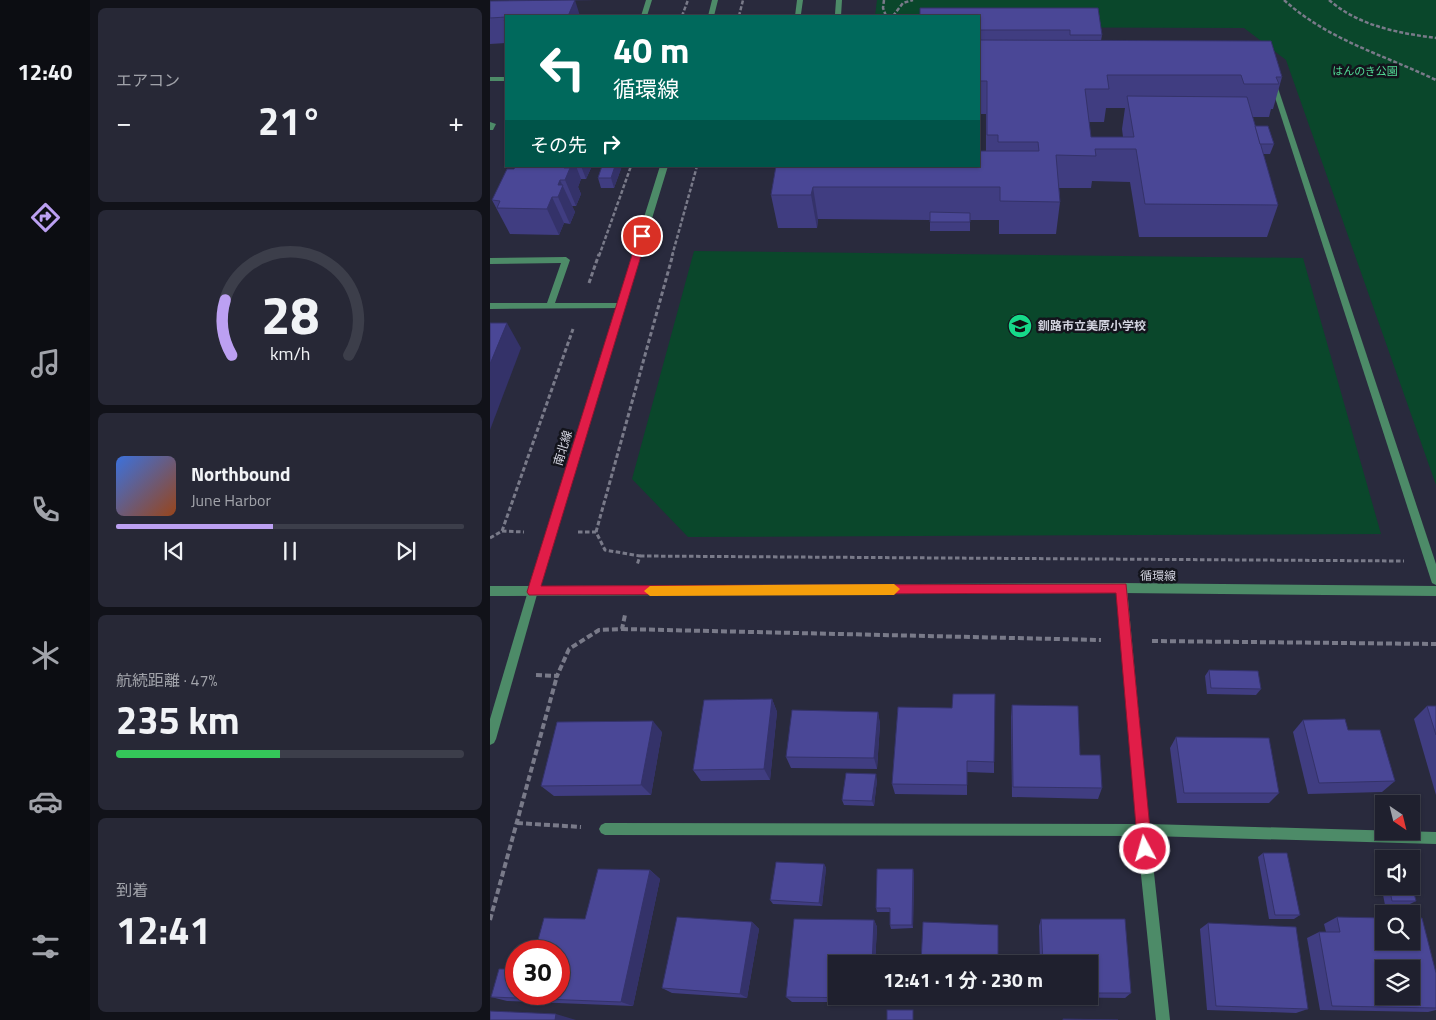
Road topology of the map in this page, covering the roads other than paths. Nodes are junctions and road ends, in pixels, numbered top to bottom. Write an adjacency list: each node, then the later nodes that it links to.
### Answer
1 (649, 0): 5 (street)
2 (716, 0): 6 (street)
3 (800, 0): 7 (street)
4 (839, 0): 8 (street)
5 (644, 15)
6 (710, 15)
7 (800, 15)
8 (838, 15)
9 (1270, 70): 17 (street)
10 (490, 79): 11 (street)
11 (505, 79)
12 (664, 167): 16 (street, 南北線)
13 (490, 260): 15 (street)
14 (490, 306): 15 (street)
15 (550, 306): 16 (street)
16 (621, 306): 21 (street, 南北線)
17 (1436, 580)
18 (1122, 588): 20 (street, 循環線); 21 (street, 循環線); 24 (street)
19 (490, 591): 21 (street, 循環線)
20 (1436, 591)
21 (533, 592): 22 (street, 南北線)
22 (490, 739)
23 (605, 828): 24 (street)
24 (1143, 830): 25 (street); 26 (street)
25 (1436, 838)
26 (1163, 1020)

